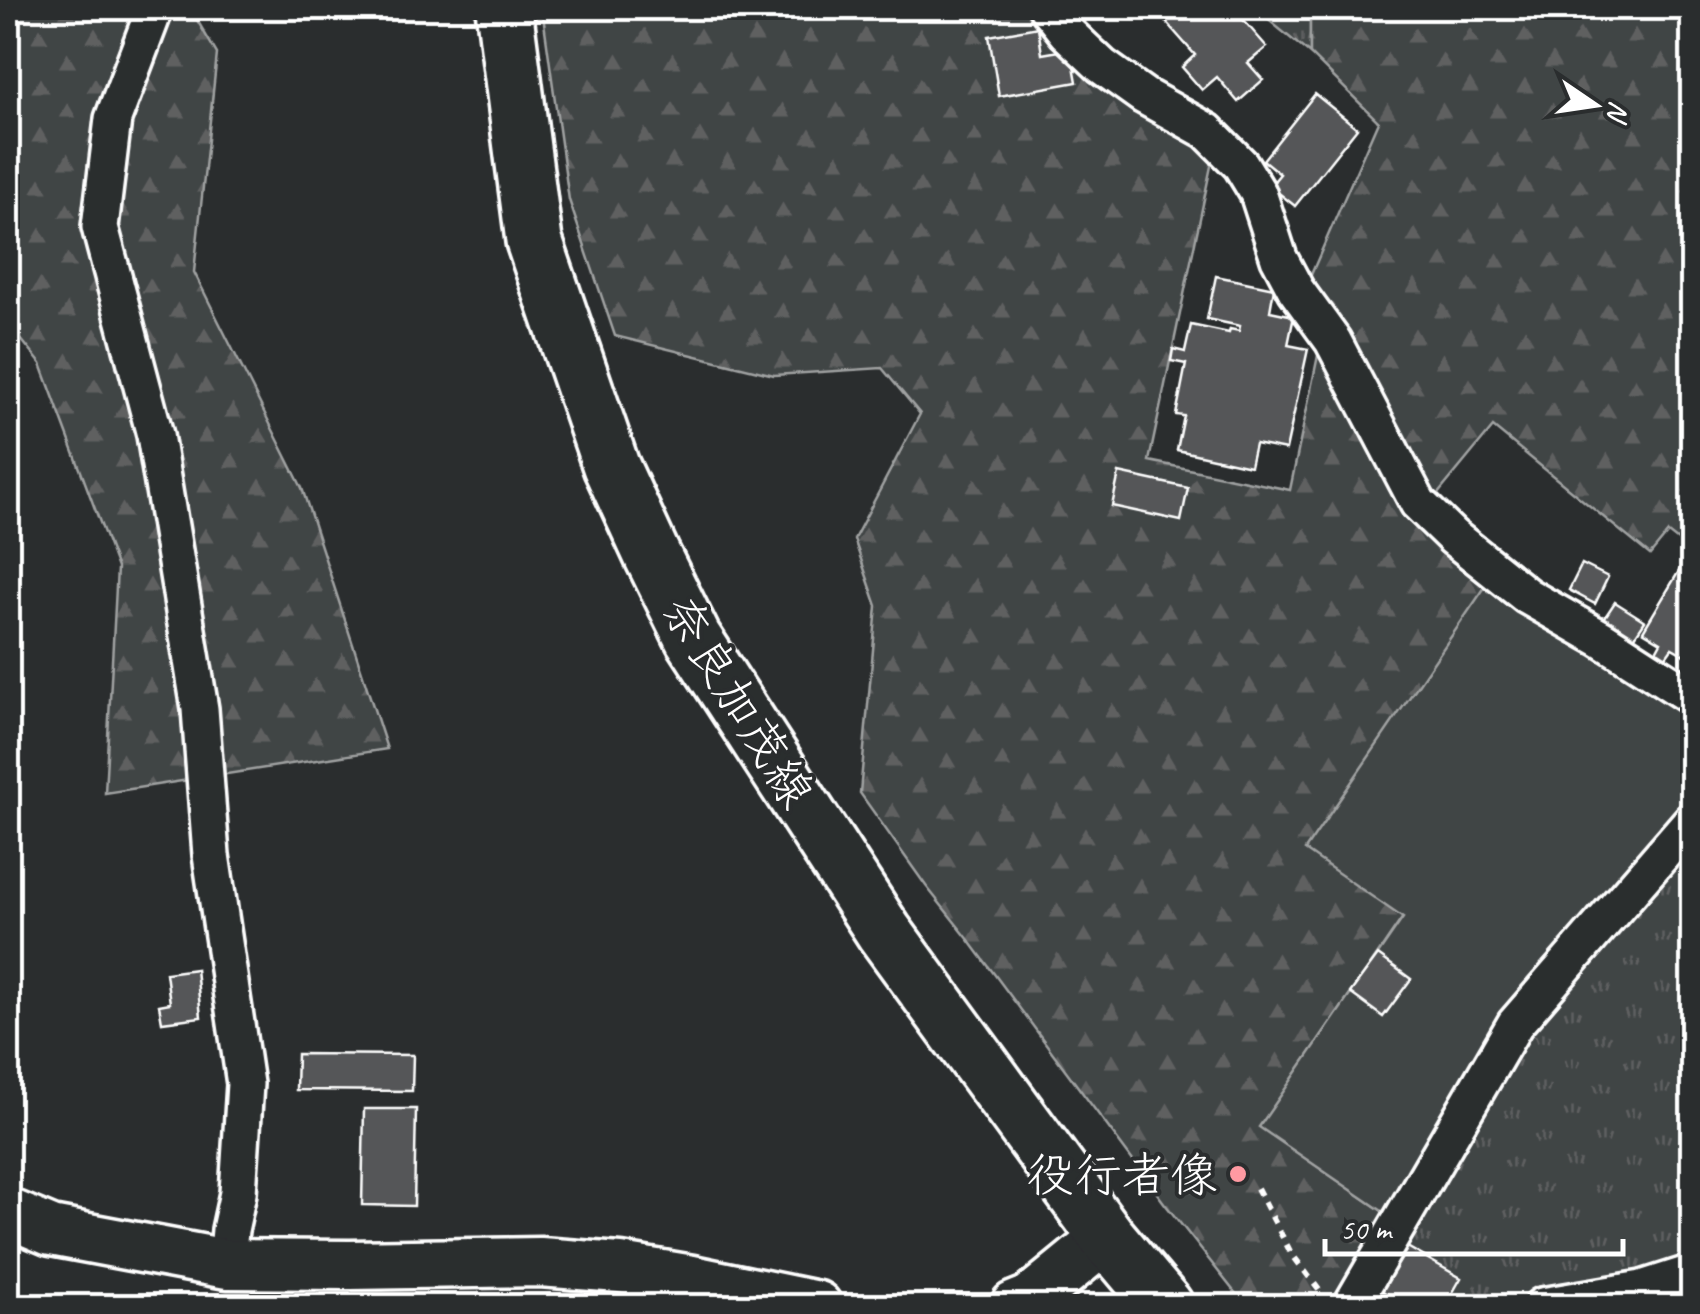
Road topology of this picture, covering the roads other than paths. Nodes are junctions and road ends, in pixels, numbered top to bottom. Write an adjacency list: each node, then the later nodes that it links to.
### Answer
1 (156, 8): 8 (street)
2 (504, 8): 7 (main road, 奈良加茂線)
3 (1047, 8): 4 (street)
4 (1692, 697)
5 (1692, 820): 10 (street)
6 (8, 1213): 8 (main road)
7 (1107, 1237): 12 (main road); 13 (main road, 奈良加茂線)
8 (227, 1264): 11 (main road)
9 (1692, 1274): 14 (street)
10 (1337, 1300)
11 (818, 1306)
12 (1015, 1306)
13 (1165, 1306)
14 (1542, 1306)

